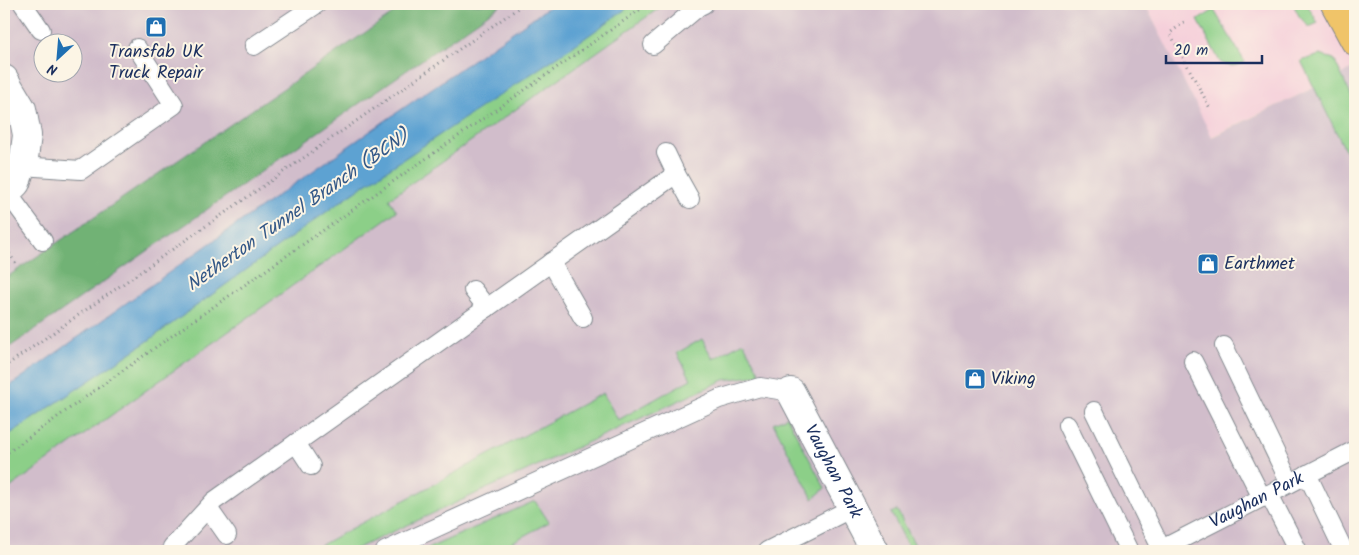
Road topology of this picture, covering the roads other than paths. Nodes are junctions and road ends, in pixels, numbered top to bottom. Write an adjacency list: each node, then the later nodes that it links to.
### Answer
1 (23, 4): 5 (lane)
2 (317, 4): 8 (lane)
3 (704, 4): 7 (lane)
4 (1335, 4): 6 (main road)
5 (41, 30)
6 (1355, 41)
7 (653, 45)
8 (254, 46)
9 (137, 48): 12 (lane)
10 (4, 79): 12 (street)
11 (666, 153): 13 (lane)
12 (21, 166): 14 (street)
13 (676, 174): 15 (lane); 17 (lane)
14 (6, 194): 16 (lane)
15 (690, 199)
16 (43, 241)
17 (551, 262): 19 (lane); 20 (lane)
18 (474, 290): 19 (lane)
19 (487, 308): 26 (lane)
20 (583, 318)
21 (1224, 346): 30 (lane)
22 (1193, 361): 31 (lane)
23 (791, 392): 33 (street, Vaughan Park); 37 (lane)
24 (1094, 411): 36 (lane)
25 (1066, 425): 40 (lane)
26 (296, 443): 28 (lane); 32 (lane)
27 (1355, 450): 29 (lane, Vaughan Park)
28 (311, 466)
29 (1308, 474): 30 (lane, Vaughan Park); 42 (lane)
30 (1290, 483): 31 (lane, Vaughan Park)
31 (1265, 496): 36 (lane, Vaughan Park); 41 (lane)
32 (208, 508): 34 (lane); 35 (lane)
33 (852, 508): 38 (lane); 39 (street, Vaughan Park)
34 (227, 535)
35 (171, 550)
36 (1160, 550)
37 (385, 551)
38 (767, 551)
39 (876, 551)
40 (1129, 551)
41 (1298, 551)
42 (1344, 551)

